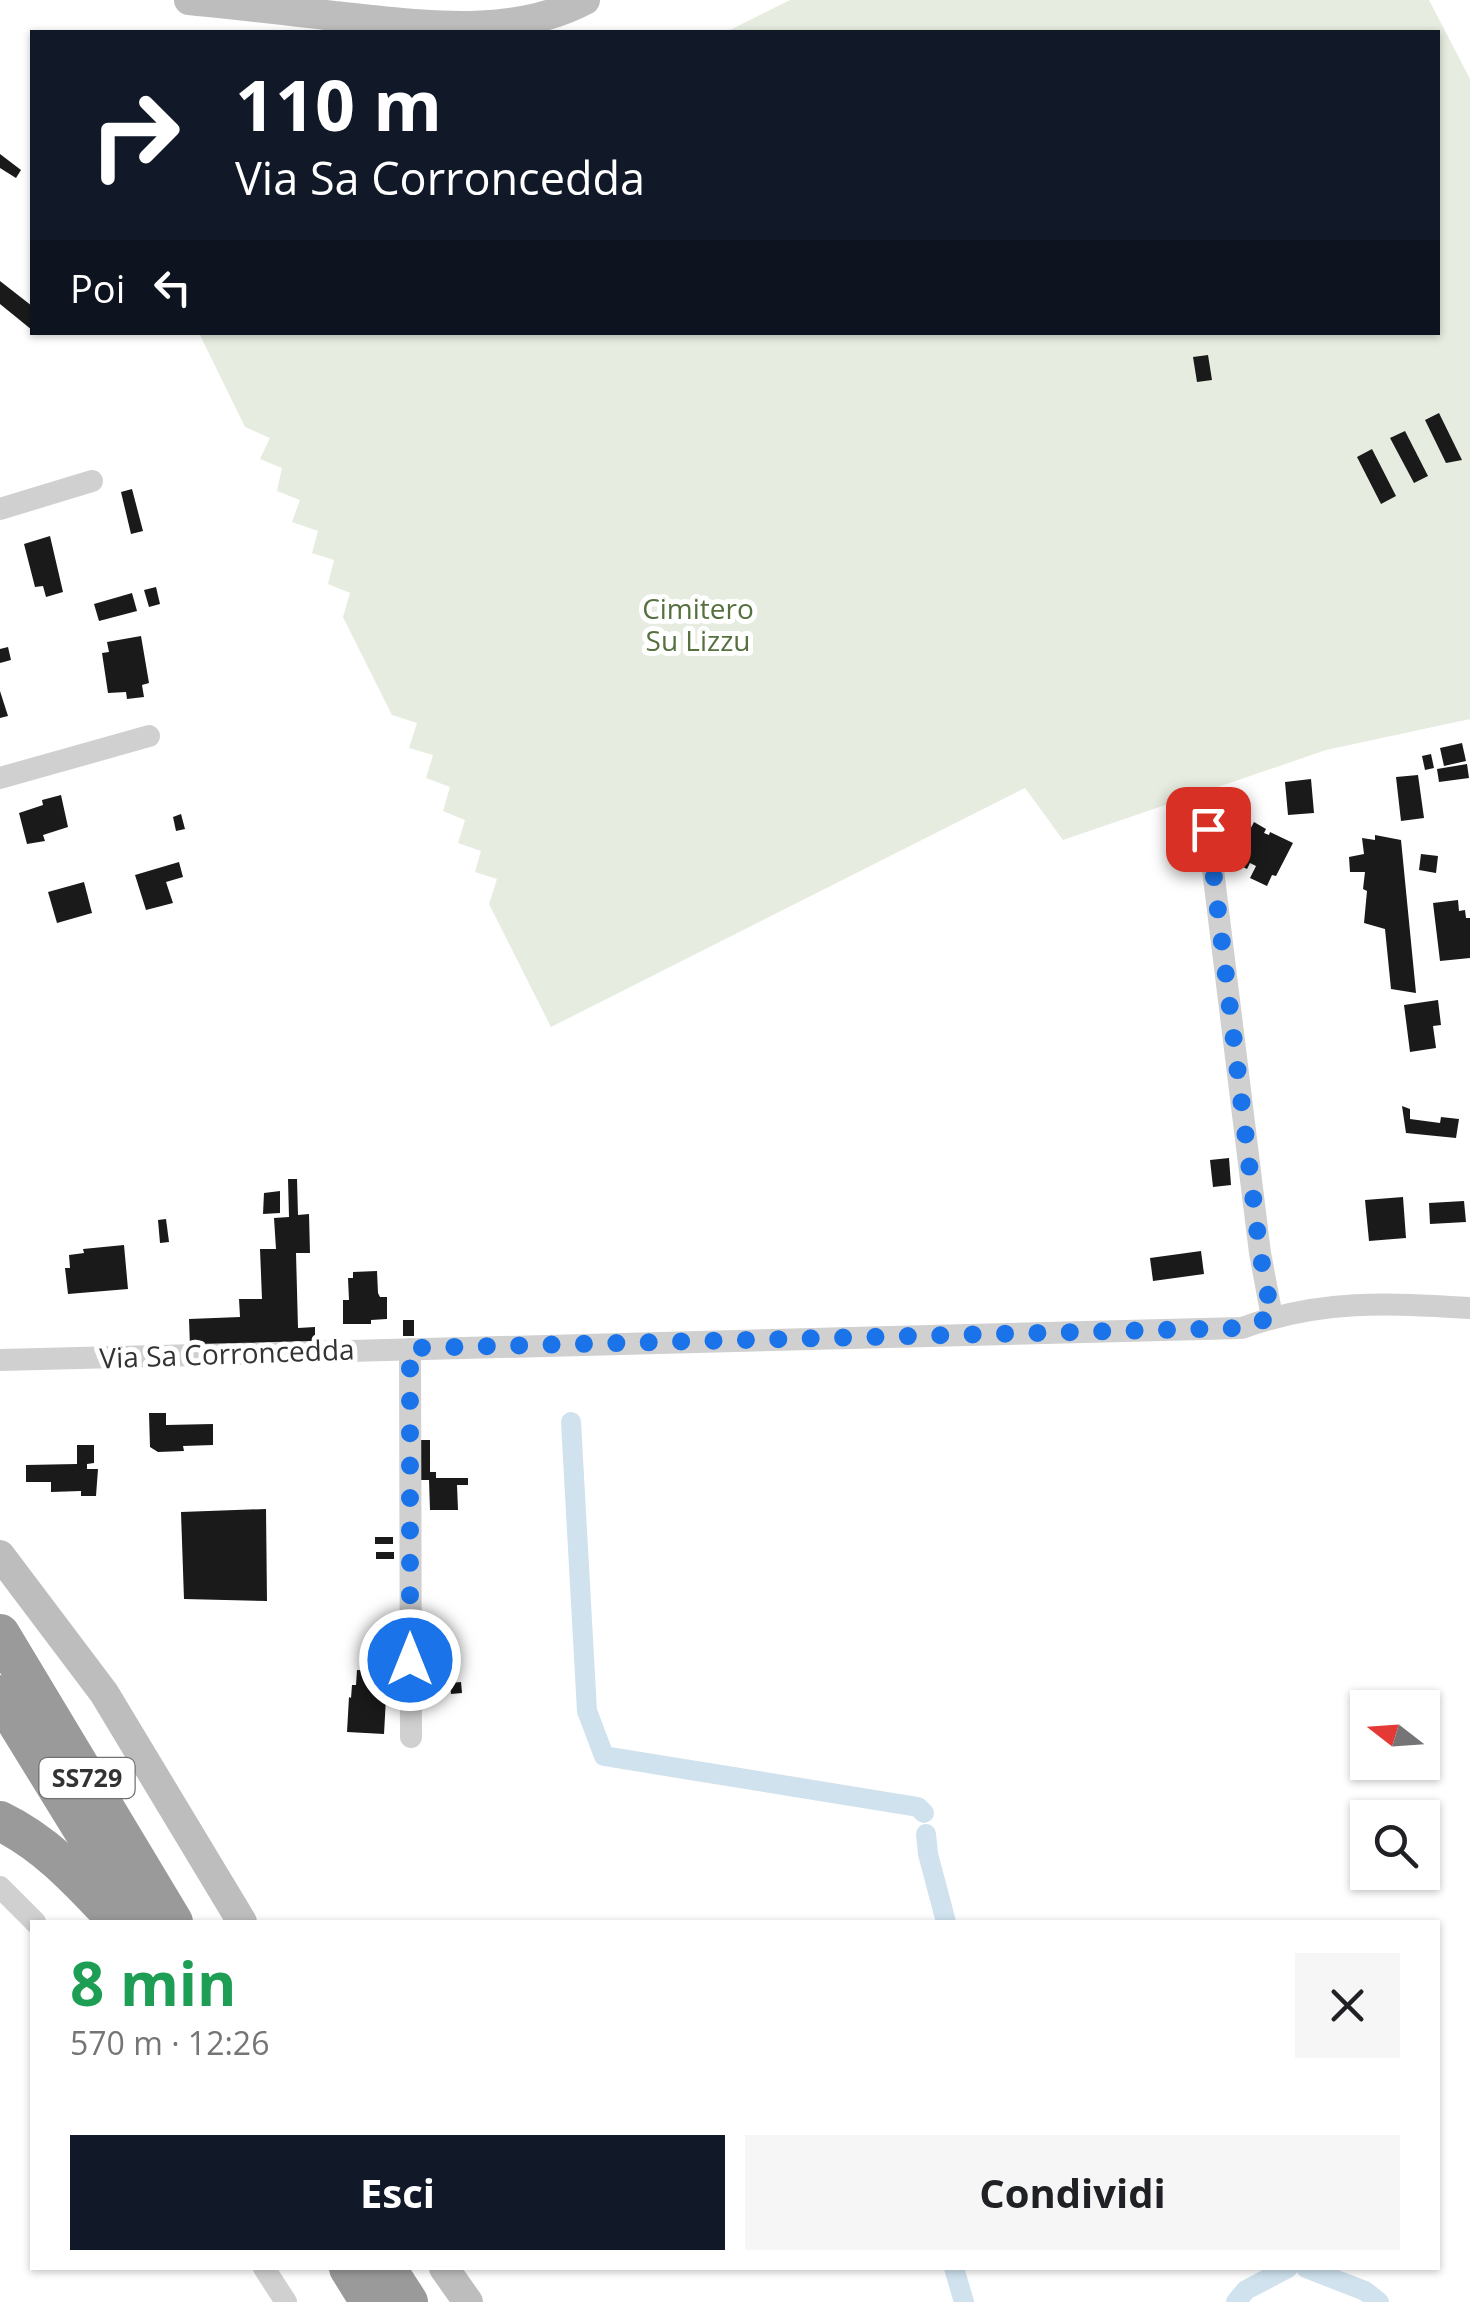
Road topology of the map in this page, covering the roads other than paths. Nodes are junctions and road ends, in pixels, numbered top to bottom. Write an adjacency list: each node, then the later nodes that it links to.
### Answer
1 (188, 0): 2 (street)
2 (585, 0)
3 (92, 480): 4 (street)
4 (0, 509)
5 (148, 736): 6 (street)
6 (0, 778)
7 (1208, 829): 9 (street)
8 (1470, 1308): 9 (street, Via Sa Corroncedda)
9 (1272, 1317): 10 (street, Via Sa Corroncedda)
10 (410, 1348): 11 (street, Via Sa Corroncedda); 15 (street)
11 (0, 1360)
12 (0, 1555): 22 (street)
13 (0, 1634): 21 (highway, SS729)
14 (0, 1695): 20 (highway, SS729)
15 (411, 1737)
16 (0, 1821): 19 (highway)
17 (0, 1887): 18 (street)
18 (32, 1920)
19 (117, 1920)
20 (139, 1920)
21 (172, 1920)
22 (241, 1920)
23 (265, 2270): 27 (street)
24 (350, 2270): 28 (highway)
25 (387, 2270): 29 (highway)
26 (445, 2270): 30 (street)
27 (286, 2302)
28 (370, 2302)
29 (408, 2302)
30 (468, 2302)

